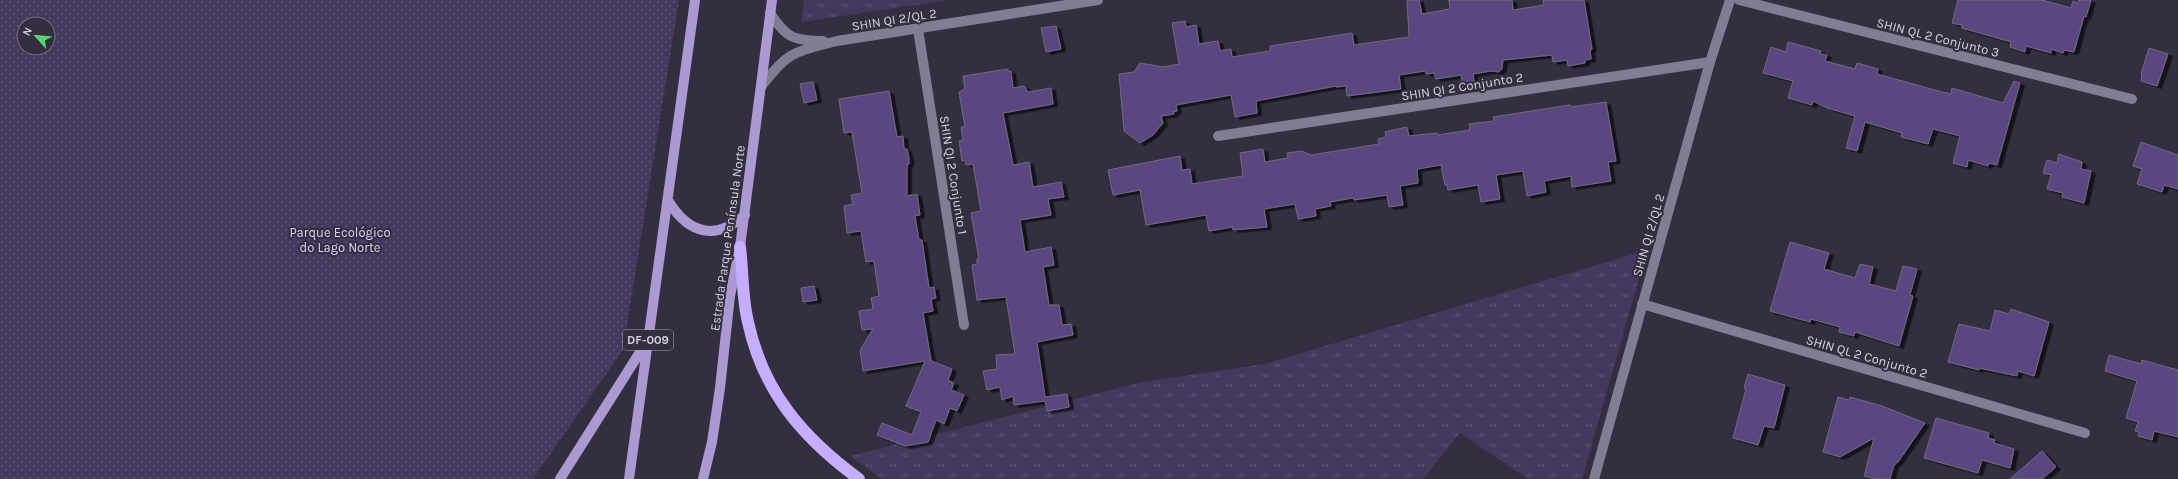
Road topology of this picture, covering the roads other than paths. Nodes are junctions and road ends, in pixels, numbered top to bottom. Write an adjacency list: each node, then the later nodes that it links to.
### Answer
1 (695, 0): 13 (main road, DF-009)
2 (772, 0): 6 (main road, Estrada Parque Península Norte)
3 (1098, 0): 7 (street, SHIN QI 2/QL 2)
4 (1730, 0): 9 (street, SHIN QI 2/QL 2)
5 (1738, 0): 11 (street, SHIN QL 2 Conjunto 3)
6 (770, 13): 8 (street, SHIN QI 2/QL 2); 10 (main road, Estrada Parque Península Norte)
7 (918, 29): 8 (street, SHIN QI 2/QL 2); 17 (street, SHIN QI 2 Conjunto 1)
8 (837, 41): 10 (street, SHIN QI 2/QL 2)
9 (1710, 62): 12 (street, SHIN QI 2 Conjunto 2); 16 (street, SHIN QI 2/QL 2)
10 (761, 87): 14 (main road, Estrada Parque Península Norte)
11 (2132, 99)
12 (1218, 136)
13 (669, 202): 14 (main road); 18 (main road, DF-009)
14 (745, 215): 15 (main road, Estrada Parque Península Norte)
15 (740, 247): 22 (main road, Estrada Parque Península Norte); 23 (highway)
16 (1642, 304): 19 (street, SHIN QL 2 Conjunto 2); 24 (street, SHIN QI 2/QL 2)
17 (964, 325)
18 (649, 338): 20 (main road); 21 (main road, DF-009)
19 (2085, 433)
20 (560, 479)
21 (630, 479)
22 (703, 479)
23 (859, 479)
24 (1594, 479)

